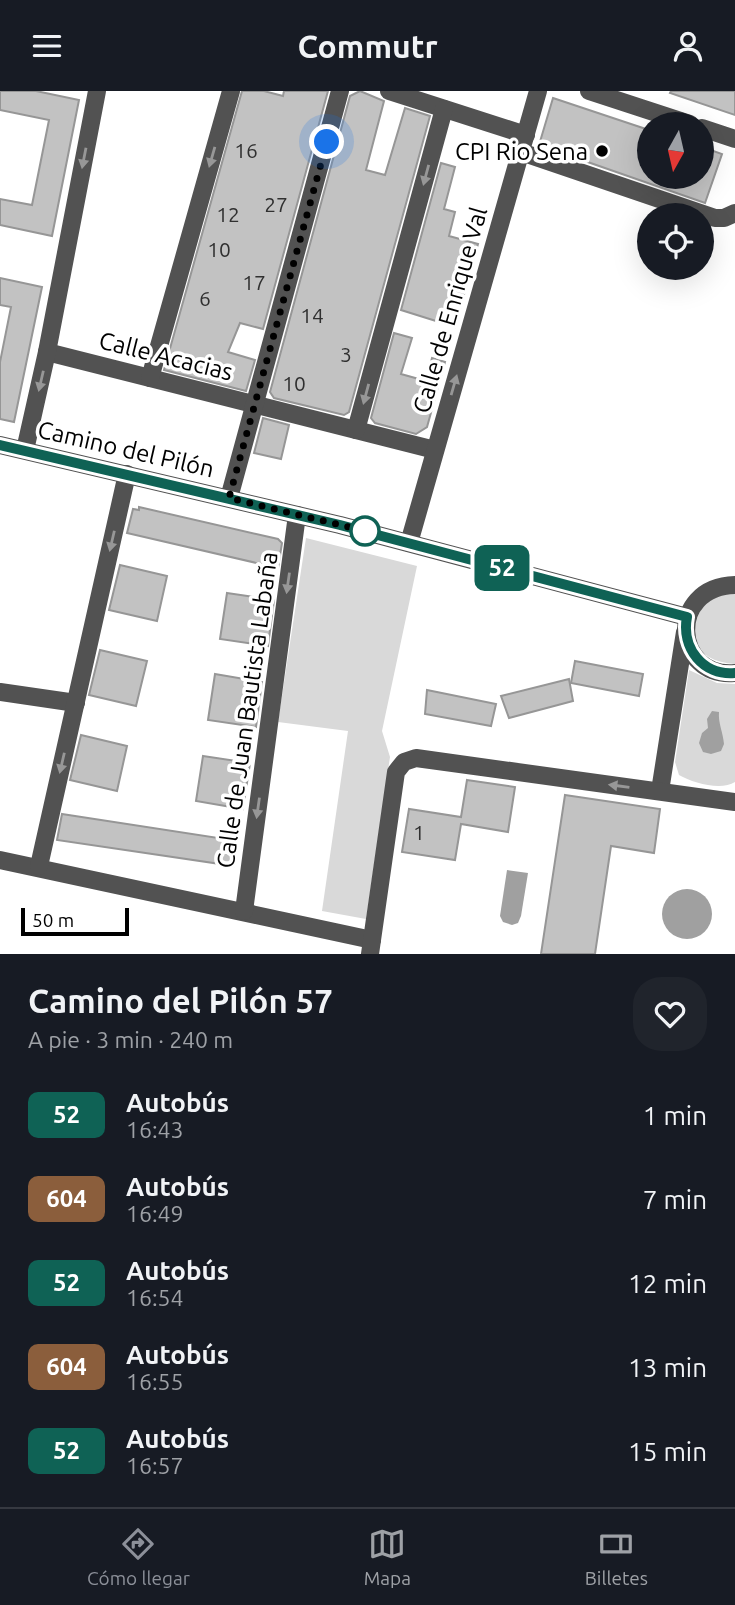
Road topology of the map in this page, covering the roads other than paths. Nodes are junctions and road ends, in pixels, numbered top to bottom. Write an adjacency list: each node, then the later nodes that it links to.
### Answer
1 (97, 91): 14 (street, one-way to 14)
2 (231, 91): 15 (street, one-way to 15)
3 (341, 91): 16 (street)
4 (389, 91): 7 (street)
5 (538, 91): 10 (street, Calle de Enrique Val)
6 (589, 91): 8 (street)
7 (444, 109): 10 (street); 17 (street, one-way to 17)
8 (653, 112)
9 (714, 132): 11 (street)
10 (526, 135): 12 (street, Calle de Enrique Val)
11 (735, 139)
12 (521, 152): 13 (street); 20 (street, Calle de Enrique Val, one-way to 12)
13 (735, 213)
14 (47, 352): 15 (street, Calle Acacias); 19 (street, one-way to 19)
15 (150, 378): 16 (street, Calle Acacias)
16 (255, 403): 17 (street, Calle Acacias); 22 (street)
17 (356, 430): 20 (street, Calle Acacias)
18 (0, 445): 19 (street, Camino del Pilón)
19 (25, 450): 21 (street, Camino del Pilón)
20 (435, 450): 24 (street, Calle de Enrique Val)
21 (127, 474): 22 (street, Camino del Pilón); 29 (street, one-way to 29)
22 (229, 498): 23 (street, Camino del Pilón)
23 (297, 515): 24 (street, Camino del Pilón); 34 (street, Calle de Juan Bautista Labaña, one-way to 34)
24 (409, 543): 26 (street, Camino del Pilón)
25 (735, 585): 26 (street)
26 (686, 625): 27 (street); 30 (street)
27 (735, 673)
28 (0, 692): 29 (street)
29 (76, 703): 33 (street, one-way to 33)
30 (660, 791): 31 (street); 35 (street, one-way to 35)
31 (735, 802)
32 (0, 860): 33 (street)
33 (39, 866): 34 (street)
34 (244, 911): 35 (street)
35 (371, 947)

